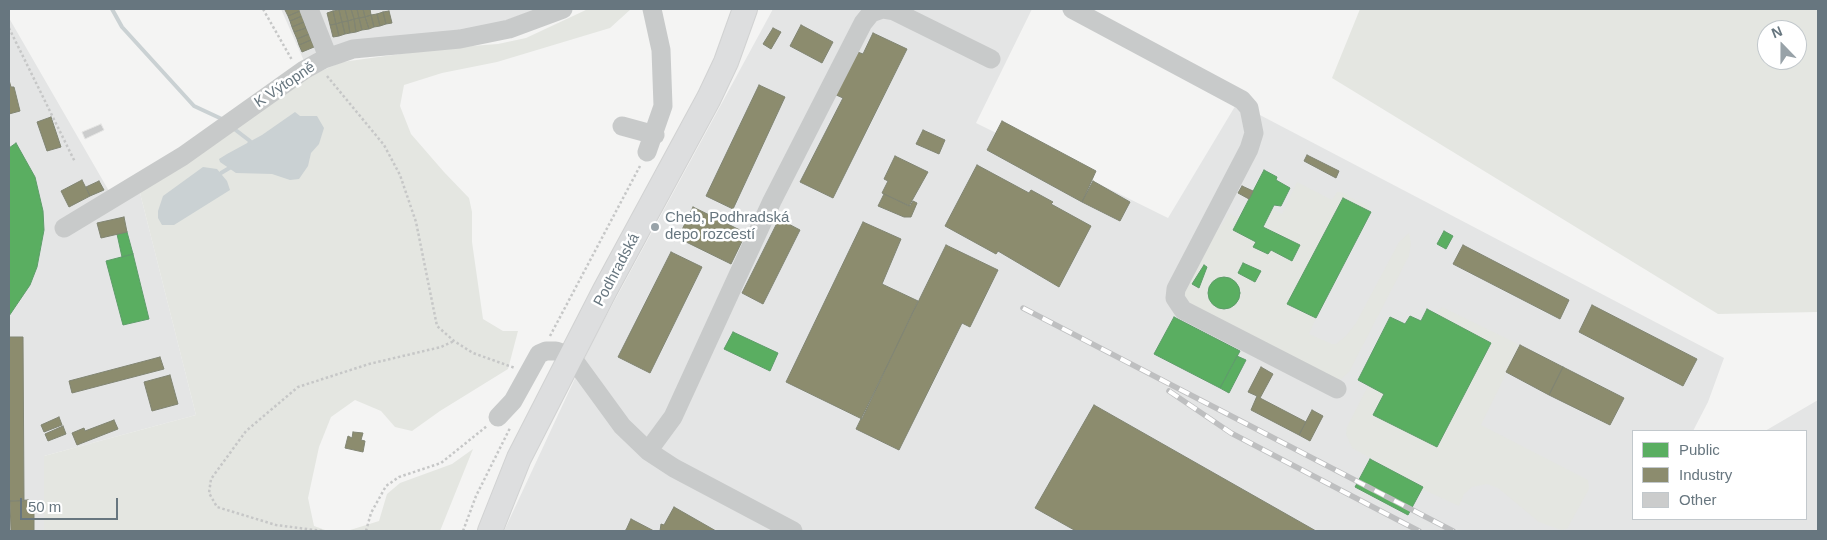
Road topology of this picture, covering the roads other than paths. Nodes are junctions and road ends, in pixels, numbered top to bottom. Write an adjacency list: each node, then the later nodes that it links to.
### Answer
1 (309, 9): 7 (street)
2 (563, 9): 7 (street, K Výtopně)
3 (652, 9): 8 (street)
4 (745, 9): 10 (main road, Podhradská)
5 (1072, 9): 11 (street)
6 (991, 59): 13 (street)
7 (323, 60): 9 (street, K Výtopně)
8 (622, 126)
9 (64, 228)
10 (571, 356): 12 (street); 13 (street); 14 (main road, Podhradská)
11 (1337, 389)
12 (505, 420)
13 (648, 451): 15 (street)
14 (490, 531)
15 (793, 531)

